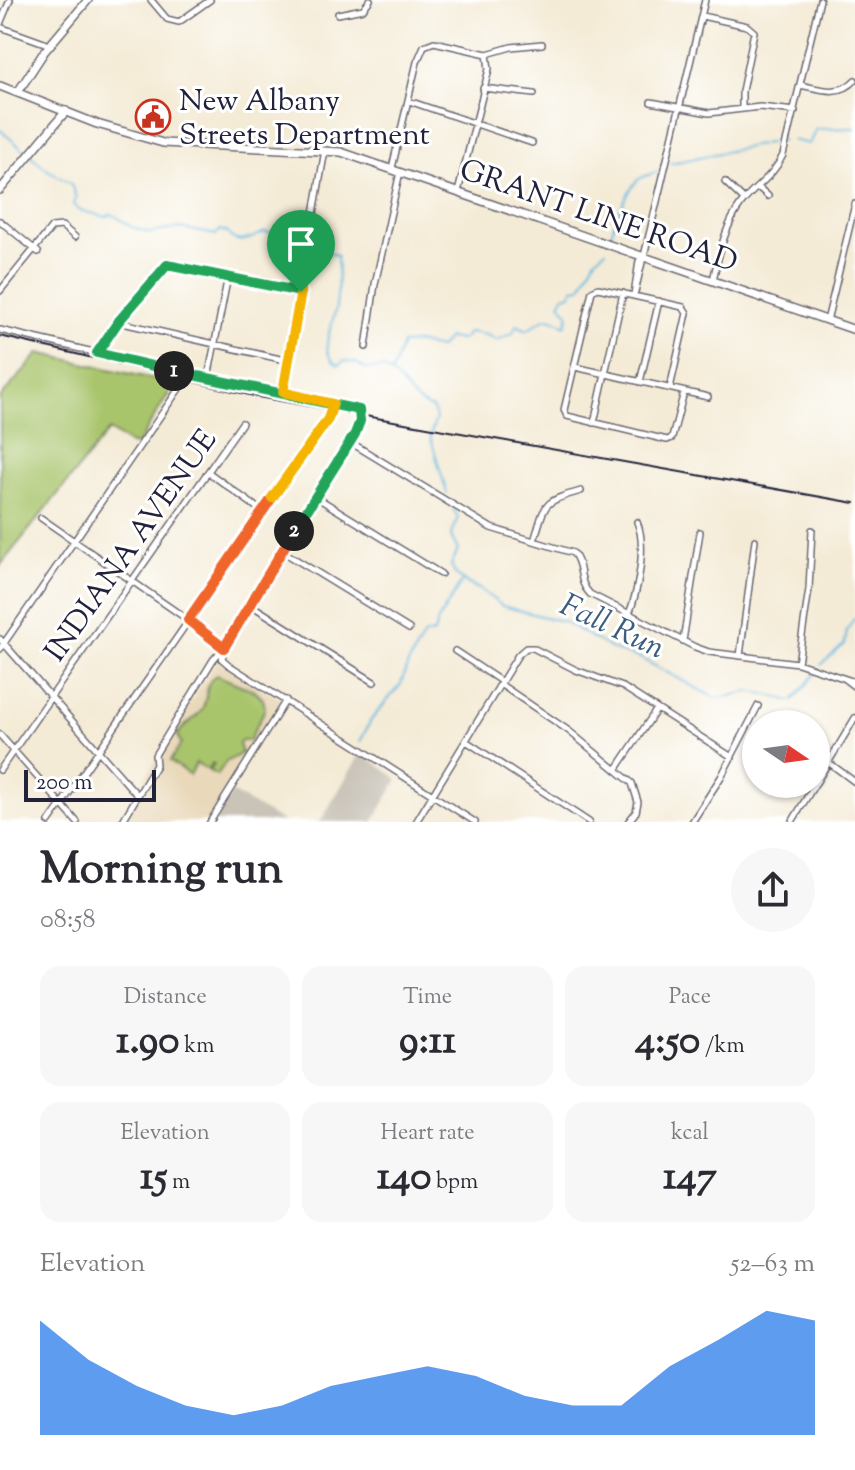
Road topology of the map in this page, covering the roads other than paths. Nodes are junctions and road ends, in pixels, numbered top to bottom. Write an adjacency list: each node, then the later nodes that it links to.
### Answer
1 (10, 0): 10 (street)
2 (88, 0): 12 (main road)
3 (151, 0): 4 (street)
4 (210, 0)
5 (370, 0): 8 (street)
6 (705, 0): 9 (street)
7 (820, 0): 15 (street)
8 (338, 14)
9 (701, 16): 22 (street); 23 (street)
10 (0, 26): 12 (street)
11 (542, 44): 13 (street)
12 (50, 45): 18 (main road)
13 (487, 54): 17 (street); 20 (street)
14 (855, 80): 15 (street)
15 (800, 85): 25 (street)
16 (0, 86): 18 (main road, GRANT LINE ROAD)
17 (483, 88): 19 (street); 26 (street)
18 (18, 92): 24 (main road, GRANT LINE ROAD)
19 (534, 94)
20 (409, 101): 26 (street); 29 (street)
21 (651, 102): 22 (street)
22 (679, 108): 23 (street); 37 (street)
23 (742, 109): 25 (street)
24 (66, 111): 28 (main road, GRANT LINE ROAD); 32 (main road)
25 (795, 111): 31 (street)
26 (475, 123): 27 (street); 33 (street)
27 (532, 143)
28 (325, 150): 29 (main road, GRANT LINE ROAD); 46 (street)
29 (396, 170): 33 (main road, GRANT LINE ROAD); 55 (street)
30 (725, 182): 35 (street)
31 (758, 187): 34 (street); 35 (street)
32 (0, 190)
33 (458, 192): 42 (main road, GRANT LINE ROAD)
34 (768, 196)
35 (744, 200): 44 (street)
36 (855, 204): 50 (street)
37 (652, 220): 39 (street); 42 (street)
38 (0, 221): 41 (street)
39 (661, 222)
40 (75, 237): 41 (street)
41 (35, 250): 45 (street)
42 (643, 257): 44 (main road, GRANT LINE ROAD); 48 (street)
43 (228, 276): 46 (street); 51 (street); 54 (street)
44 (713, 280): 50 (main road, GRANT LINE ROAD)
45 (0, 291)
46 (301, 292): 57 (street)
47 (623, 293): 48 (street); 58 (street); 60 (street)
48 (634, 294): 49 (street)
49 (659, 301): 62 (street); 63 (street)
50 (827, 321): 53 (main road, GRANT LINE ROAD)
51 (118, 322): 54 (street); 56 (street)
52 (0, 330): 56 (street)
53 (855, 330)
54 (215, 344): 57 (street); 61 (street)
55 (366, 347)
56 (97, 353): 59 (street)
57 (289, 361): 64 (street)
58 (575, 367): 60 (street); 69 (street)
59 (187, 374): 61 (street); 80 (street)
60 (605, 374): 62 (street); 69 (street)
61 (208, 378): 64 (street)
62 (640, 382): 63 (street)
63 (670, 388): 65 (street)
64 (283, 392): 67 (street)
65 (684, 392): 66 (street); 69 (street)
66 (708, 397)
67 (333, 404): 70 (street); 74 (street)
68 (242, 423): 71 (street, INDIANA AVENUE)
69 (594, 423)
70 (350, 442): 73 (street); 81 (street)
71 (208, 472): 74 (street); 84 (street, INDIANA AVENUE)
72 (581, 491): 81 (street)
73 (316, 497): 82 (street); 83 (street)
74 (263, 512): 87 (street)
75 (41, 518): 80 (street)
76 (637, 522): 86 (street)
77 (812, 530): 94 (street)
78 (700, 532): 89 (street)
79 (755, 540): 93 (street)
80 (74, 541): 84 (street); 90 (street)
81 (534, 541): 86 (street)
82 (282, 551): 85 (street); 88 (street)
83 (441, 574)
84 (132, 581): 87 (street); 98 (street, INDIANA AVENUE)
85 (251, 605): 91 (street); 95 (street)
86 (629, 614): 89 (street)
87 (188, 620): 91 (street); 106 (street)
88 (409, 629)
89 (683, 641): 93 (street)
90 (1, 644): 98 (street)
91 (224, 648): 99 (street); 114 (street)
92 (455, 651): 96 (street)
93 (740, 656): 94 (street)
94 (798, 663): 97 (street)
95 (374, 682)
96 (501, 683): 101 (street); 104 (street); 111 (street)
97 (855, 684)
98 (51, 697): 105 (street, INDIANA AVENUE); 106 (street)
99 (286, 700): 113 (street); 120 (street)
100 (758, 706): 107 (street)
101 (657, 709): 107 (street); 111 (street)
102 (855, 718): 108 (street)
103 (0, 735): 105 (street)
104 (466, 741): 113 (street); 123 (street)
105 (14, 750): 110 (street, INDIANA AVENUE); 116 (street)
106 (98, 751): 114 (street); 116 (street)
107 (732, 757): 125 (street)
108 (830, 759)
109 (830, 763): 112 (street)
110 (0, 770)
111 (616, 770): 124 (street)
112 (855, 782)
113 (433, 795): 121 (street); 122 (street)
114 (138, 796): 119 (street)
115 (807, 798): 126 (street)
116 (61, 804): 117 (street); 118 (street)
117 (49, 822)
118 (77, 822)
119 (122, 822)
120 (210, 822)
121 (416, 822)
122 (475, 822)
123 (589, 822)
124 (628, 822)
125 (692, 822)
126 (793, 822)

